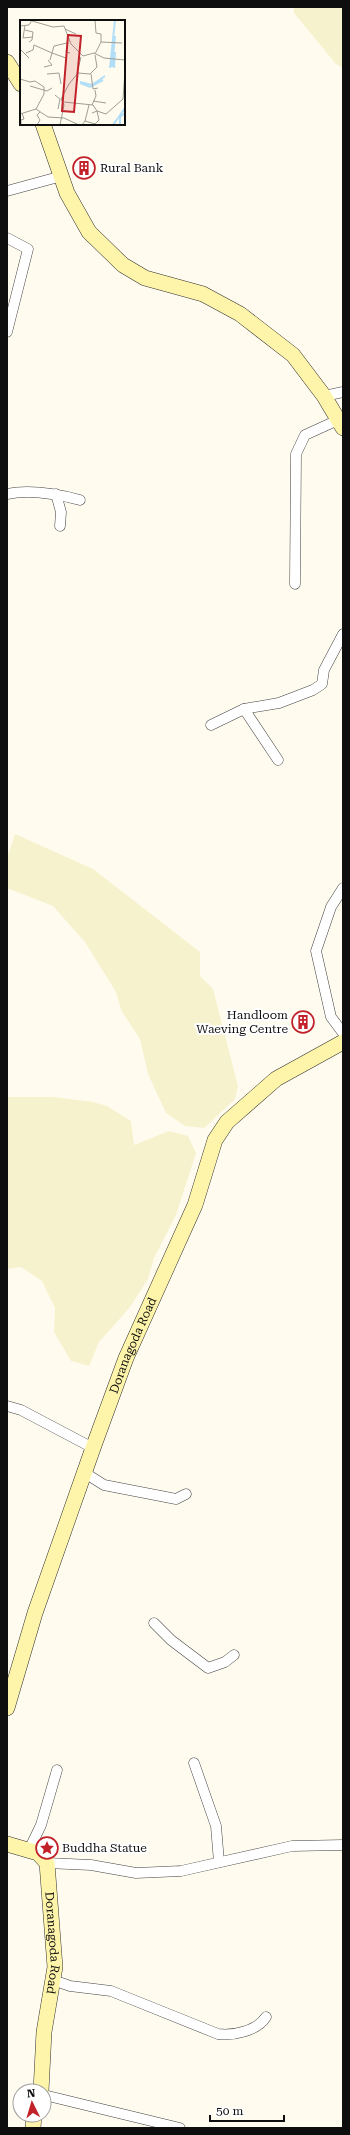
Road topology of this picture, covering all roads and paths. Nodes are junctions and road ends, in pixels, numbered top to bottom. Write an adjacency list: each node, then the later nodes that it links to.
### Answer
1 (7, 62): 2 (street)
2 (20, 82)
3 (43, 125): 4 (street)
4 (62, 176): 5 (street); 9 (street)
5 (7, 191)
6 (7, 238): 7 (street)
7 (7, 332)
8 (343, 392): 9 (street)
9 (324, 396): 10 (street)
10 (340, 424): 15 (street)
11 (7, 494): 12 (street)
12 (56, 494): 13 (street); 14 (street)
13 (80, 500)
14 (60, 526)
15 (295, 584)
16 (343, 634): 17 (street)
17 (244, 709): 18 (street); 19 (street)
18 (211, 725)
19 (278, 760)
20 (343, 888): 21 (street)
21 (343, 1033)
22 (343, 1042): 24 (street, Doranagoda Road)
23 (7, 1406): 24 (street)
24 (93, 1448): 25 (street, Doranagoda Road)
25 (85, 1473): 26 (street); 29 (street, Doranagoda Road)
26 (186, 1494)
27 (154, 1623): 28 (street)
28 (234, 1655)
29 (7, 1708)
30 (194, 1763): 35 (street)
31 (57, 1770): 34 (street)
32 (7, 1844): 34 (street)
33 (343, 1845): 35 (street)
34 (29, 1850): 36 (street)
35 (219, 1862): 36 (street)
36 (48, 1863): 37 (street, Doranagoda Road)
37 (53, 1980): 38 (street); 39 (street, Doranagoda Road)
38 (266, 2017)
39 (41, 2083)
40 (52, 2097): 41 (street)
41 (180, 2128)

